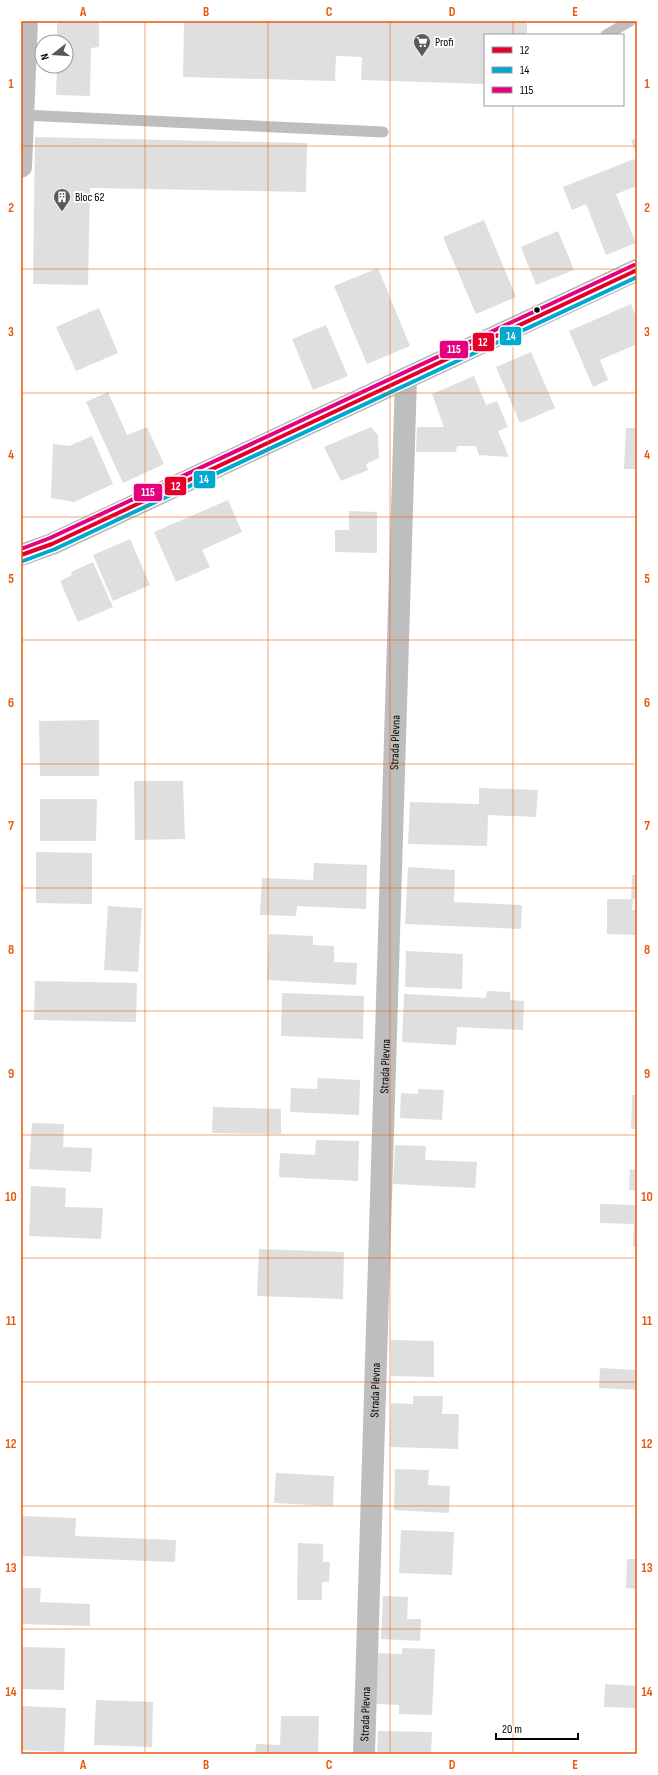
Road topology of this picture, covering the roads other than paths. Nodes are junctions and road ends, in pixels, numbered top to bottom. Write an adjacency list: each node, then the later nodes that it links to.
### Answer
1 (27, 21): 4 (street)
2 (630, 21): 3 (lane)
3 (608, 34)
4 (23, 115): 5 (lane); 6 (street)
5 (383, 132)
6 (21, 167)
7 (637, 270): 8 (street)
8 (406, 378): 9 (street); 10 (street, Strada Plevna)
9 (21, 554)
10 (364, 1754)

